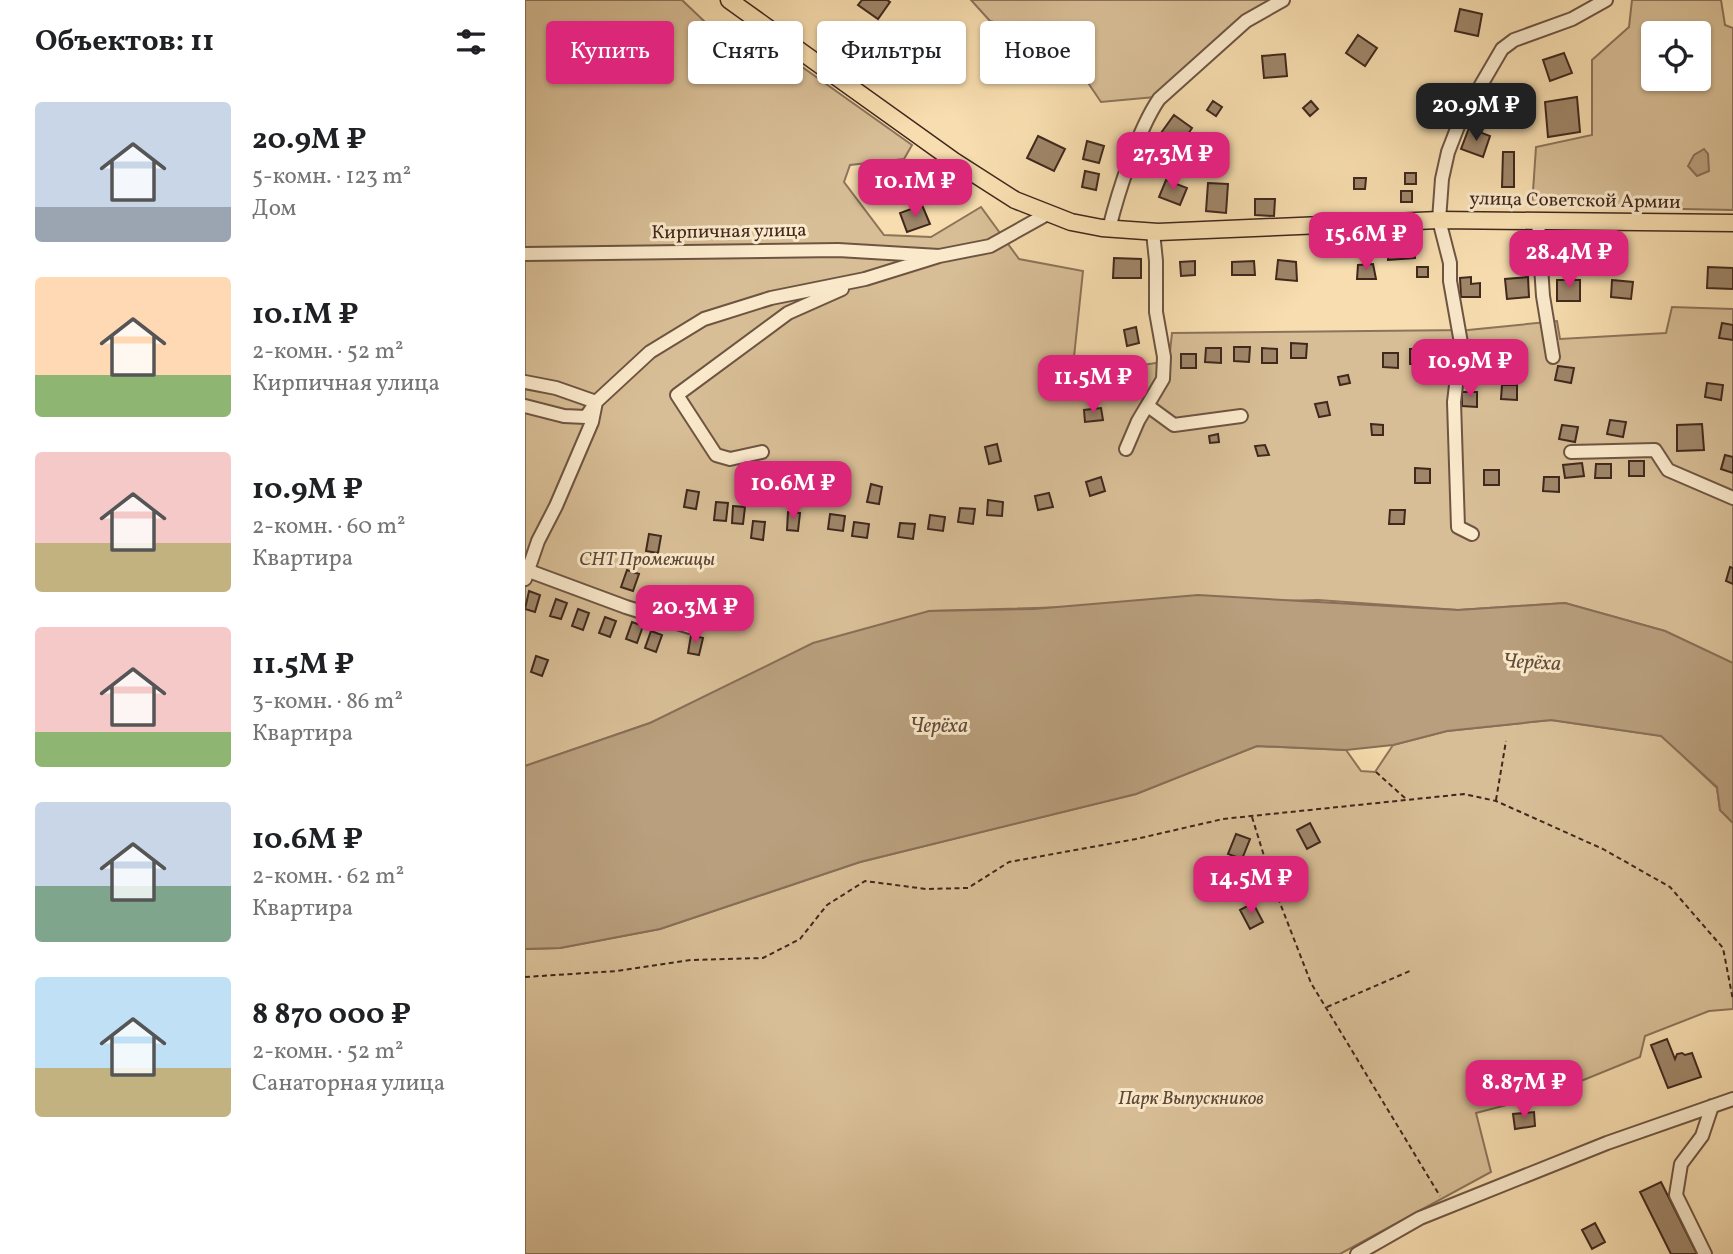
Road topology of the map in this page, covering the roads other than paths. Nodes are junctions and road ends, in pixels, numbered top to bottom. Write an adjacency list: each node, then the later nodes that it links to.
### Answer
1 (729, 0): 4 (main road, улица Советской Армии)
2 (1283, 0): 8 (street)
3 (1606, 0): 5 (street)
4 (1049, 213): 8 (main road, улица Советской Армии); 11 (street, Кирпичная улица)
5 (1439, 220): 6 (main road, улица Советской Армии); 9 (main road, улица Советской Армии); 23 (street)
6 (1538, 221): 7 (main road, улица Советской Армии); 13 (street)
7 (1733, 223)
8 (1109, 229): 9 (main road, улица Советской Армии)
9 (1153, 232): 16 (street)
10 (525, 254): 11 (street, Кирпичная улица)
11 (939, 256): 12 (street)
12 (865, 279): 15 (street); 20 (street)
13 (1553, 358)
14 (525, 382): 15 (street)
15 (596, 402): 17 (street); 24 (street)
16 (1147, 406): 18 (street); 19 (street)
17 (525, 407)
18 (1241, 416)
19 (1126, 449)
20 (762, 452)
21 (1571, 452): 22 (street)
22 (1733, 498)
23 (1472, 534)
24 (531, 539): 25 (street)
25 (527, 575): 26 (street)
26 (690, 626)
27 (1733, 1099): 28 (street)
28 (1712, 1107): 29 (street); 30 (street)
29 (1357, 1254)
30 (1705, 1254)

